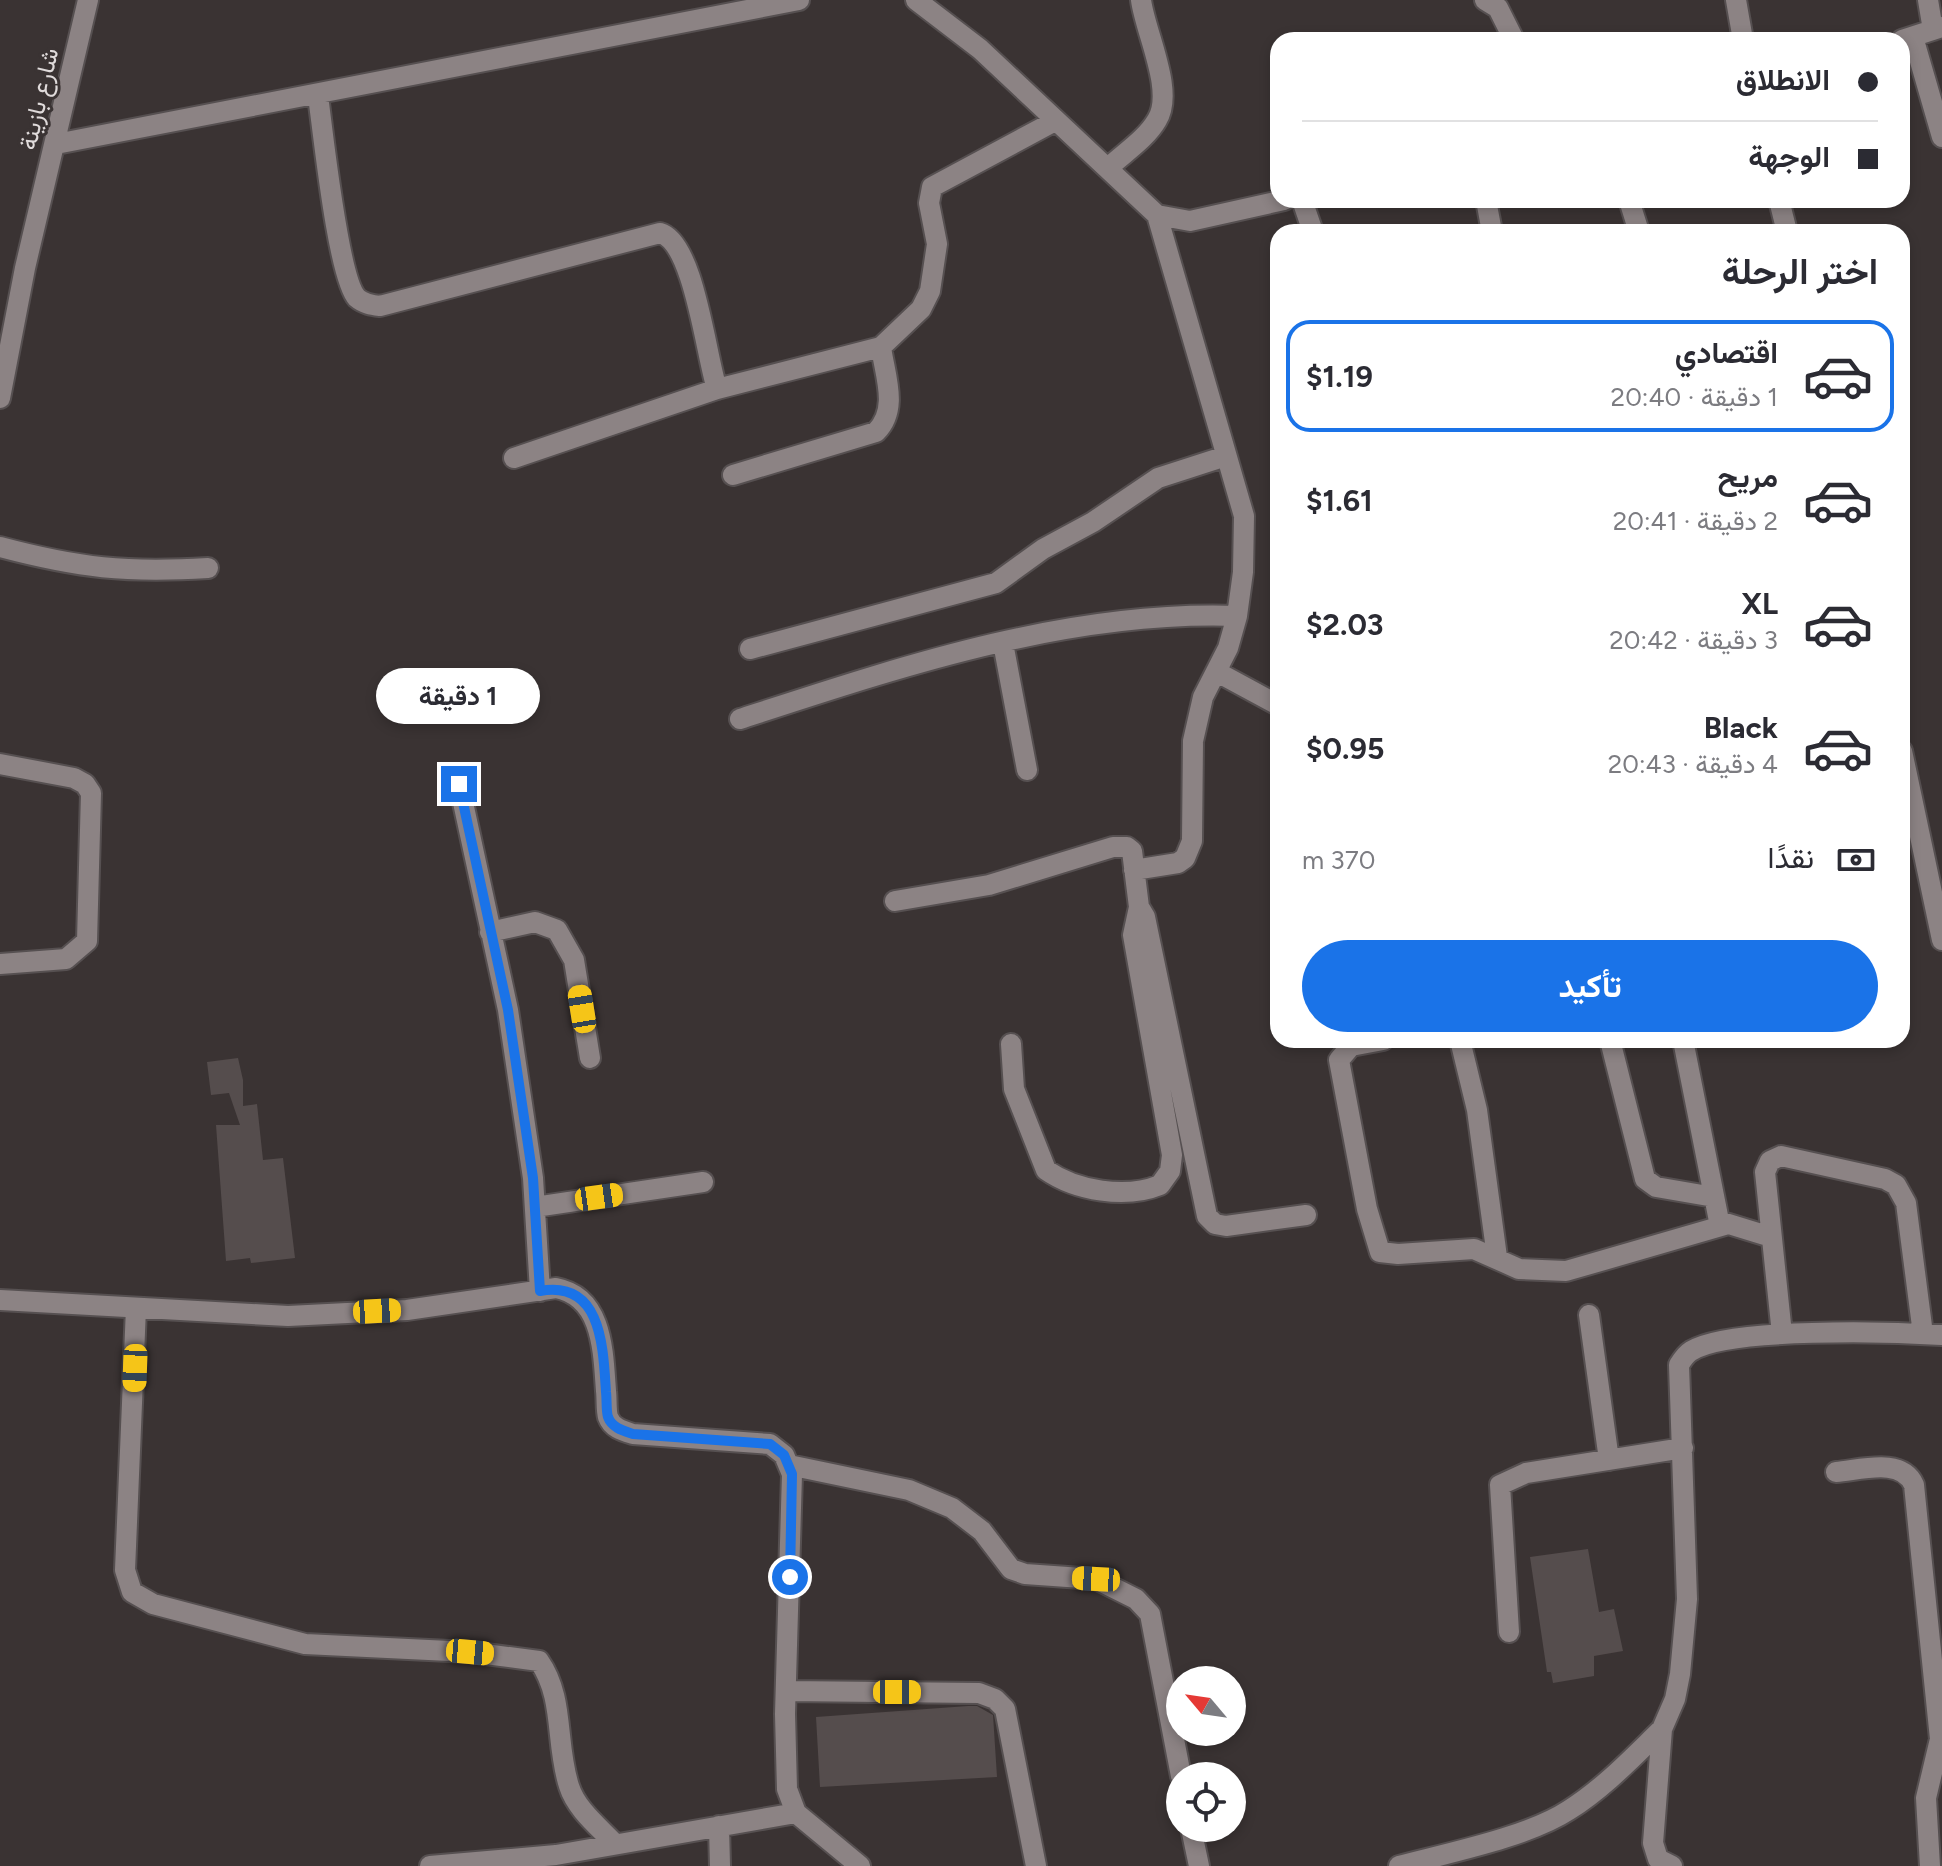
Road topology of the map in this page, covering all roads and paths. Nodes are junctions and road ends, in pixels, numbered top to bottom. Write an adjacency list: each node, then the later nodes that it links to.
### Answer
1 (88, 0): 17 (street, شارع بازينة)
2 (799, 0): 8 (street)
3 (916, 0): 15 (street)
4 (1141, 0): 18 (street)
5 (1485, 0): 10 (street)
6 (1736, 0): 11 (street)
7 (1928, 0): 9 (street)
8 (746, 6): 14 (street)
9 (1937, 28): 12 (street)
10 (1510, 32)
11 (1742, 32)
12 (1910, 38)
13 (1910, 47): 16 (street)
14 (318, 96): 17 (street); 22 (street)
15 (1055, 121): 18 (street); 21 (street)
16 (1942, 137)
17 (56, 144): 23 (street, شارع بازينة)
18 (1108, 168): 20 (street)
19 (1270, 203): 20 (street)
20 (1157, 215): 24 (street)
21 (881, 347): 22 (street); 26 (street)
22 (717, 389): 25 (street)
23 (0, 398)
24 (1226, 456): 29 (street); 31 (street)
25 (514, 458)
26 (733, 475)
27 (0, 547): 28 (street)
28 (208, 568)
29 (1237, 616): 30 (street); 32 (street)
30 (1003, 643): 34 (street); 36 (street)
31 (750, 649)
32 (1217, 672): 33 (street); 39 (street)
33 (1270, 701)
34 (740, 719)
35 (0, 764): 44 (street)
36 (1027, 770)
37 (459, 784): 42 (street)
38 (1910, 816): 43 (street)
39 (1134, 870): 40 (street); 41 (street)
40 (895, 901)
41 (1139, 907): 45 (street); 54 (street)
42 (490, 932): 50 (street); 53 (street)
43 (1942, 940)
44 (0, 964)
45 (1011, 1044)
46 (1349, 1048): 57 (street)
47 (1462, 1048): 57 (street)
48 (1612, 1048): 52 (street)
49 (1685, 1048): 52 (street)
50 (590, 1058)
51 (703, 1182): 53 (street)
52 (1714, 1197): 55 (street)
53 (535, 1207): 58 (street)
54 (1306, 1215)
55 (1725, 1225): 56 (street); 57 (street)
56 (1771, 1237): 62 (street); 63 (street)
57 (1497, 1257)
58 (540, 1291): 60 (street); 66 (street)
59 (0, 1300): 60 (street)
60 (136, 1308): 75 (street)
61 (1589, 1315): 65 (street)
62 (1782, 1334): 63 (street); 64 (street)
63 (1932, 1335)
64 (1683, 1448): 65 (street); 70 (street)
65 (1609, 1460): 68 (street)
66 (789, 1465): 69 (street); 71 (street)
67 (1836, 1472): 83 (street)
68 (1509, 1632)
69 (786, 1691): 72 (street); 79 (street)
70 (1662, 1729): 81 (street); 82 (street)
71 (1178, 1762)
72 (796, 1813): 73 (street); 78 (street)
73 (719, 1826): 75 (street); 77 (street)
74 (1194, 1842): 80 (street)
75 (615, 1844): 76 (street)
76 (430, 1866)
77 (720, 1866)
78 (860, 1866)
79 (1036, 1866)
80 (1199, 1866)
81 (1399, 1866)
82 (1672, 1866)
83 (1930, 1866)

